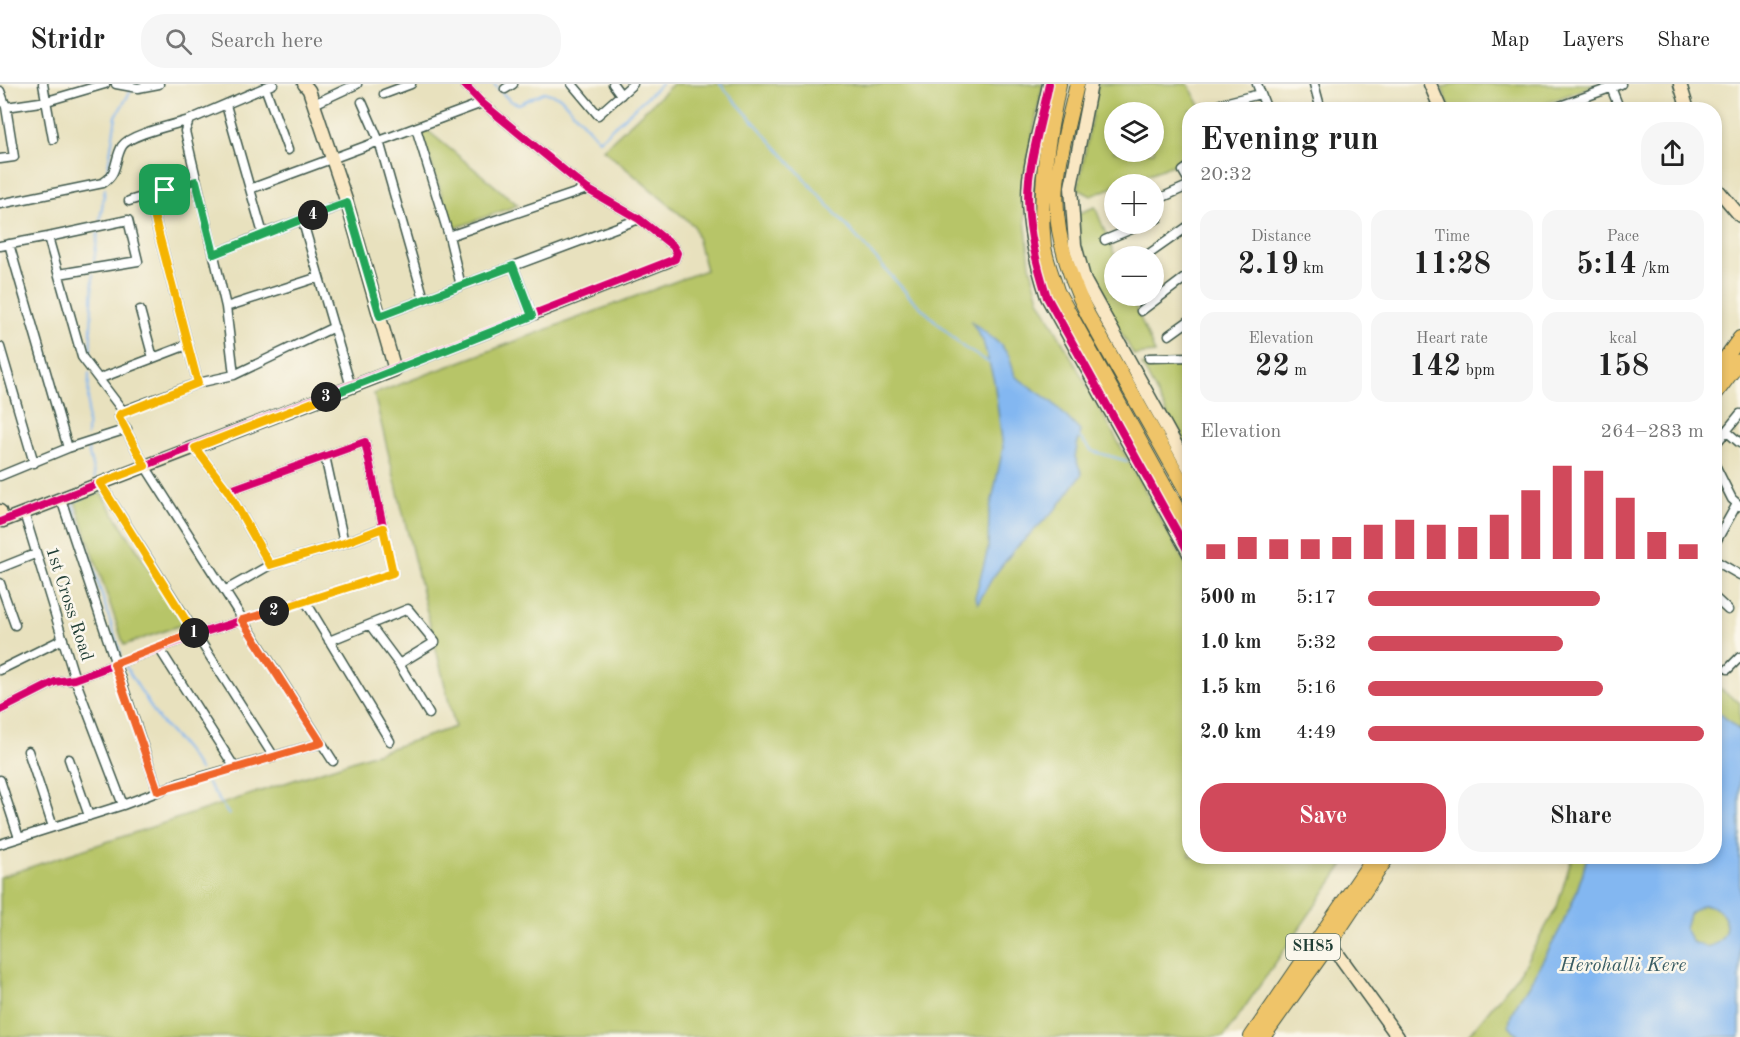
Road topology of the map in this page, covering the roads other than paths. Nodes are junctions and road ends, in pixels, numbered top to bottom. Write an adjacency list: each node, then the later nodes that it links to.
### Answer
1 (43, 84): 27 (street)
2 (105, 84): 27 (street)
3 (116, 84): 4 (street)
4 (159, 84)
5 (304, 84): 37 (street)
6 (357, 84): 37 (street)
7 (411, 84): 24 (street)
8 (464, 84): 36 (street)
9 (572, 84): 25 (street)
10 (613, 84): 25 (street)
11 (633, 84): 25 (street)
12 (1049, 84): 119 (street)
13 (1059, 84): 116 (main road)
14 (1077, 84): 110 (main road)
15 (1091, 84): 104 (street)
16 (1257, 84): 26 (street)
17 (1314, 84): 31 (street)
18 (1621, 84): 22 (street)
19 (1680, 84): 35 (street)
20 (1432, 85): 32 (street)
21 (269, 86): 38 (street); 44 (street)
22 (1611, 86): 33 (street); 34 (street)
23 (0, 91): 39 (street)
24 (384, 94)
25 (621, 94)
26 (1260, 94): 29 (street); 30 (street)
27 (47, 100): 39 (street); 42 (street)
28 (362, 102): 43 (street)
29 (1228, 102)
30 (1264, 102)
31 (1319, 102)
32 (1438, 102)
33 (1570, 102)
34 (1617, 102)
35 (1686, 102)
36 (482, 103): 41 (street); 50 (street)
37 (314, 104): 45 (street)
38 (226, 105): 40 (street); 49 (street)
39 (6, 107): 46 (street)
40 (189, 120): 47 (street); 56 (street)
41 (416, 128): 43 (street); 63 (street)
42 (53, 139)
43 (380, 141): 45 (street); 74 (street)
44 (288, 150)
45 (331, 157): 49 (street); 55 (street)
46 (0, 159)
47 (196, 181): 51 (street); 68 (street)
48 (1182, 188): 53 (street)
49 (250, 189): 61 (street)
50 (587, 189): 59 (street); 63 (street)
51 (165, 190): 54 (street); 84 (street)
52 (1722, 195): 57 (street)
53 (1164, 196)
54 (129, 201)
55 (347, 203): 58 (street); 78 (street)
56 (0, 204)
57 (1740, 216)
58 (302, 219): 61 (street); 71 (street)
59 (639, 219): 69 (street); 79 (street)
60 (1182, 231): 67 (street)
61 (262, 234): 68 (street)
62 (1120, 234): 65 (street)
63 (449, 236): 73 (street)
64 (48, 237): 66 (street); 70 (street); 70 (street)
65 (1105, 240)
66 (4, 245): 101 (street)
67 (1160, 246)
68 (214, 254): 75 (street)
69 (513, 266): 73 (street); 79 (street)
70 (59, 274): 92 (street)
71 (319, 277): 75 (street); 81 (street)
72 (1182, 280): 77 (street)
73 (461, 286): 74 (street)
74 (424, 299): 78 (street)
75 (226, 307): 91 (street)
76 (140, 310): 87 (street)
77 (1141, 311)
78 (380, 316): 90 (street)
79 (532, 316): 90 (street)
80 (1182, 326): 82 (street)
81 (334, 327): 91 (street); 94 (street)
82 (1169, 335)
83 (1740, 338): 89 (main road)
84 (188, 345): 87 (street); 93 (street)
85 (0, 347): 105 (street)
86 (1182, 357): 88 (street)
87 (153, 358): 92 (street)
88 (1149, 358)
89 (1724, 365)
90 (395, 370): 94 (street)
91 (234, 375): 93 (street)
92 (101, 378): 95 (street)
93 (198, 383): 95 (street)
94 (351, 387): 102 (street)
95 (123, 411): 97 (street)
96 (1740, 414): 98 (street)
97 (127, 429): 101 (street); 106 (street)
98 (1726, 431): 99 (street); 100 (street)
99 (1722, 436)
100 (1740, 443)
101 (68, 448): 105 (street)
102 (195, 448): 106 (street); 111 (street)
103 (325, 456): 111 (street); 117 (street); 120 (street)
104 (1182, 456)
105 (34, 463): 107 (street)
106 (145, 466): 109 (street); 127 (street)
107 (0, 476)
108 (1722, 477): 113 (street)
109 (100, 483): 112 (street); 134 (street)
110 (1182, 483)
111 (228, 491): 122 (street)
112 (61, 499): 114 (street); 139 (street)
113 (1738, 505): 118 (street)
114 (24, 513): 115 (street); 121 (street, 1st Cross Road)
115 (1, 518)
116 (1182, 518)
117 (383, 528): 120 (street); 128 (street)
118 (1722, 532)
119 (1182, 541)
120 (344, 543): 122 (street)
121 (35, 554): 124 (street); 135 (street, 1st Cross Road)
122 (270, 565): 127 (street)
123 (1722, 565): 125 (street)
124 (0, 567)
125 (1740, 575)
126 (0, 583): 132 (street)
127 (226, 590): 131 (street)
128 (306, 602): 131 (street); 136 (street)
129 (1722, 604): 130 (street)
130 (1728, 610)
131 (242, 620): 134 (street); 147 (street)
132 (15, 625)
133 (370, 625): 136 (street); 140 (street); 140 (street)
134 (195, 635): 137 (street); 149 (street)
135 (63, 639): 142 (street); 143 (street, 1st Cross Road)
136 (329, 641): 146 (street)
137 (159, 648): 139 (street); 152 (street)
138 (1740, 657): 141 (street)
139 (114, 664): 143 (street); 154 (street)
140 (399, 664): 145 (street)
141 (1728, 669)
142 (0, 670)
143 (75, 679): 144 (street); 155 (street, 1st Cross Road)
144 (0, 710)
145 (429, 714)
146 (390, 741)
147 (321, 743): 149 (street); 151 (street)
148 (28, 751): 157 (street)
149 (274, 758): 152 (street)
150 (69, 759): 156 (street)
151 (333, 761)
152 (235, 768): 154 (street)
153 (0, 780): 158 (street)
154 (158, 791): 155 (street)
155 (123, 806): 156 (street)
156 (89, 816): 157 (street)
157 (53, 827): 158 (street)
158 (19, 838): 159 (street)
159 (0, 844)
160 (1369, 864): 162 (main road, SH85)
161 (1382, 864): 162 (main road, SH85)
162 (1325, 941): 163 (main road, SH85); 164 (main road, SH85); 165 (street)
163 (1251, 1037)
164 (1263, 1037)
165 (1398, 1037)

